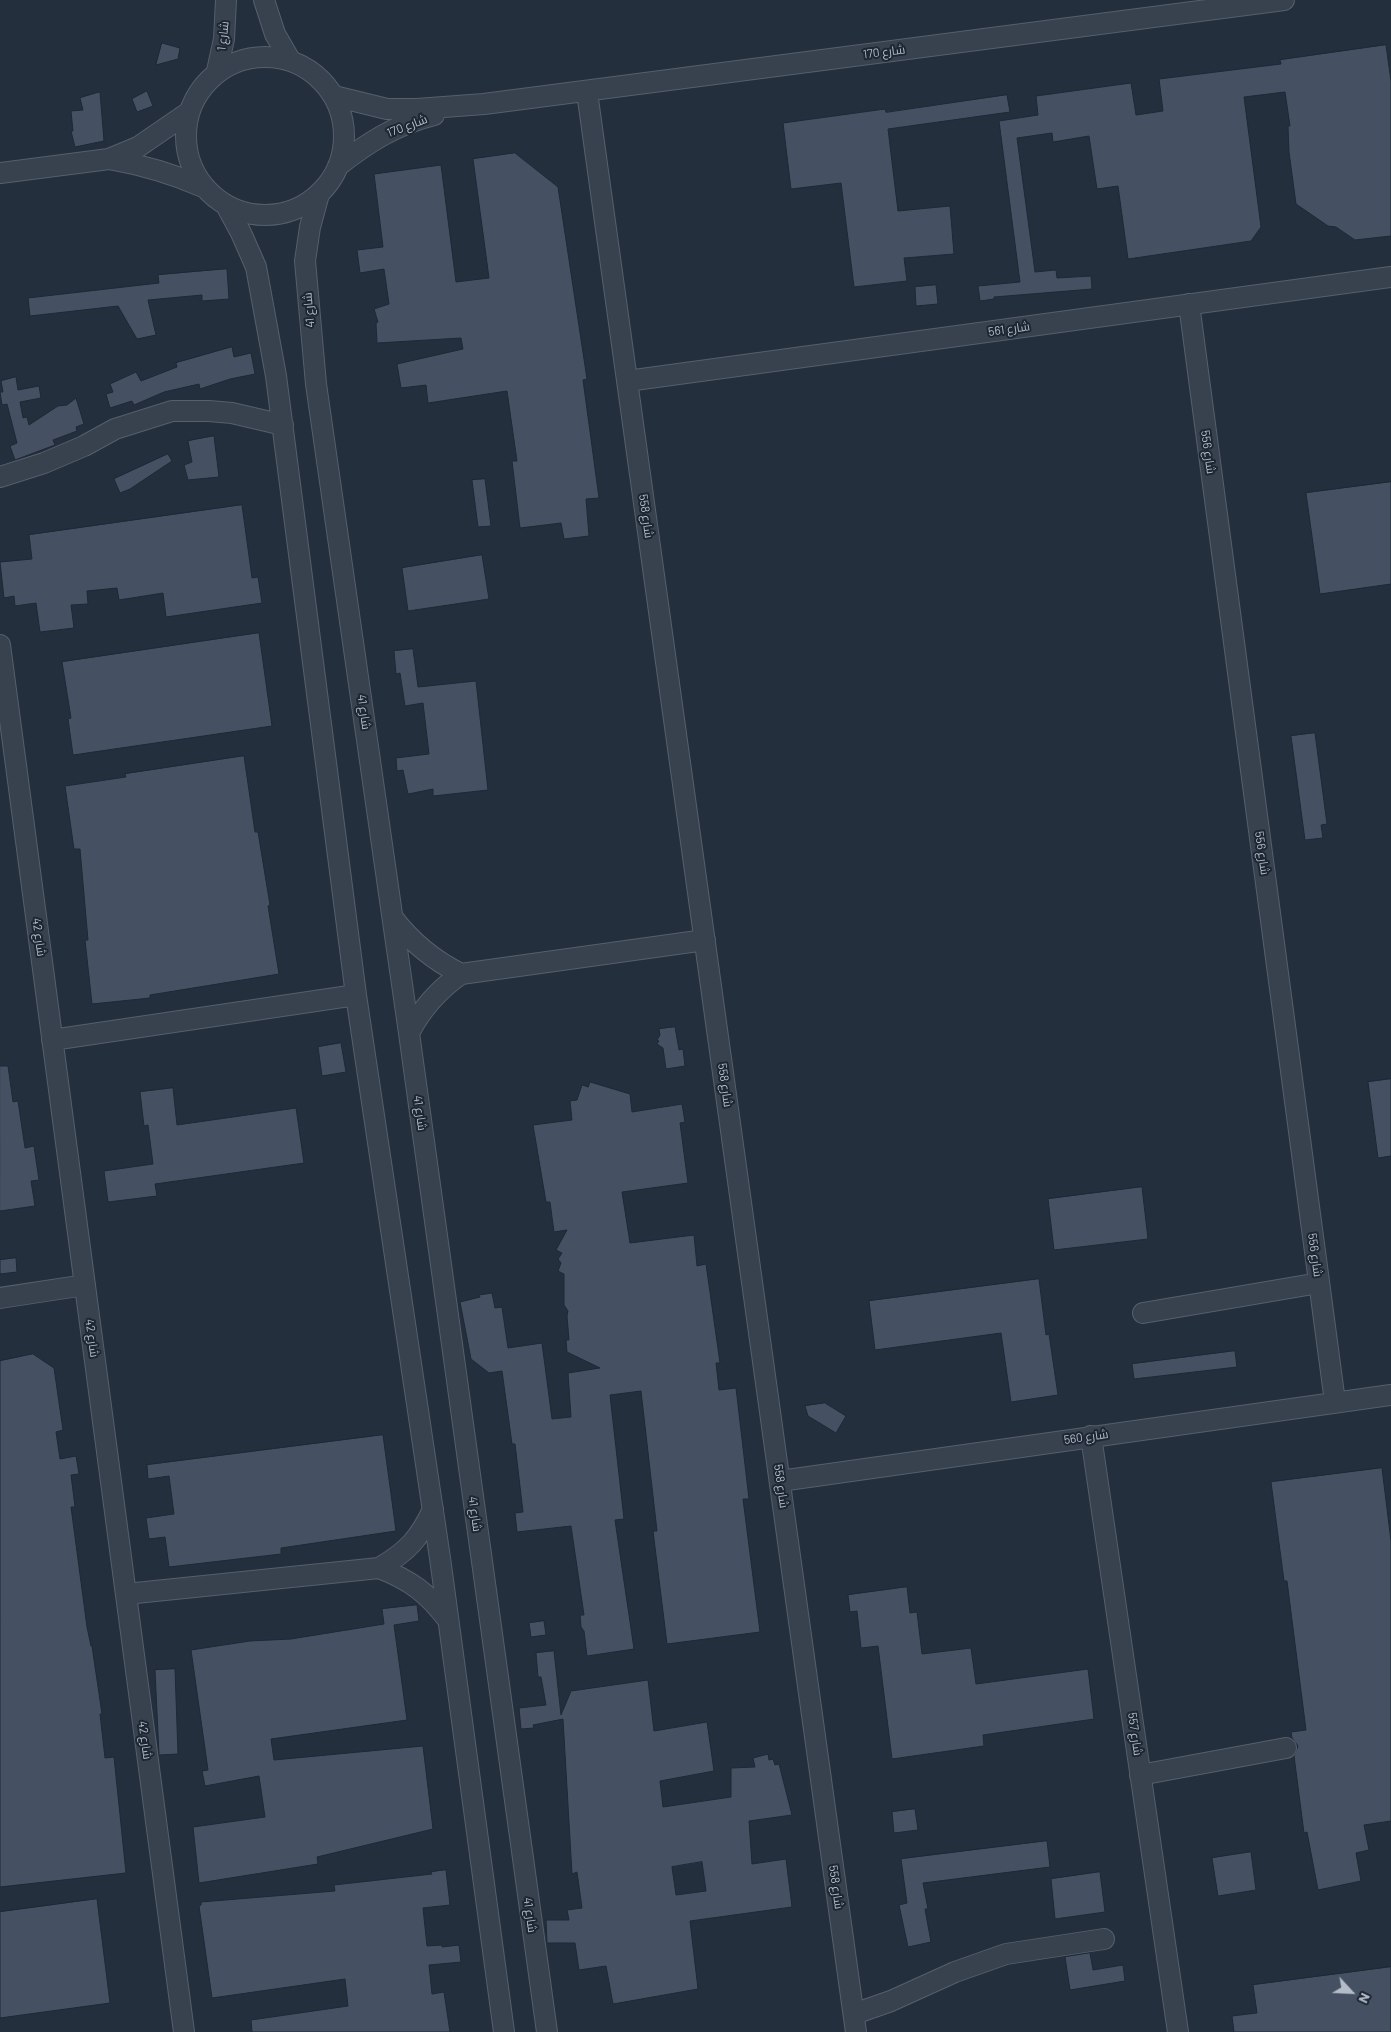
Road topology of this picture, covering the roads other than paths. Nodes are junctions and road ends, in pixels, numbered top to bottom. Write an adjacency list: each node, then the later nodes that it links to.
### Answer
1 (226, 0): 5 (street, شارع 1)
2 (264, 0): 4 (street)
3 (1284, 0): 6 (street, شارع 170)
4 (290, 60): 5 (street); 7 (street)
5 (217, 72): 9 (street)
6 (586, 92): 8 (street, شارع 170); 18 (street, شارع 558)
7 (334, 96): 8 (street, شارع 170); 11 (street)
8 (484, 104): 11 (street, شارع 170)
9 (188, 112): 10 (street); 13 (street)
10 (109, 159): 12 (street); 13 (street)
11 (338, 166): 14 (street)
12 (0, 173)
13 (202, 187): 15 (street)
14 (319, 194): 15 (street); 22 (street, شارع 41)
15 (227, 207): 19 (street)
16 (1391, 277): 17 (street, شارع 561)
17 (1189, 304): 18 (street, شارع 561); 28 (street, شارع 556)
18 (627, 381): 23 (street, شارع 558)
19 (283, 425): 20 (street); 25 (street)
20 (0, 477)
21 (0, 645): 27 (street, شارع 42)
22 (393, 918): 24 (street); 26 (street, شارع 41)
23 (705, 940): 24 (street); 35 (street, شارع 558)
24 (461, 974): 26 (street)
25 (356, 995): 27 (street); 36 (street)
26 (409, 1033): 46 (street, شارع 41)
27 (52, 1040): 29 (street, شارع 42)
28 (1319, 1283): 31 (street); 33 (street, شارع 556)
29 (85, 1285): 30 (street); 38 (street, شارع 42)
30 (0, 1298)
31 (1143, 1313)
32 (1391, 1395): 33 (street, شارع 560)
33 (1335, 1402): 34 (street, شارع 560)
34 (1091, 1436): 35 (street, شارع 560); 41 (street, شارع 557)
35 (780, 1480): 43 (street, شارع 558)
36 (433, 1509): 37 (street); 39 (street)
37 (379, 1568): 38 (street); 39 (street)
38 (126, 1594): 44 (street, شارع 42)
39 (449, 1620): 45 (street)
40 (1286, 1748): 41 (street)
41 (1140, 1774): 47 (street, شارع 557)
42 (1104, 1939): 43 (street)
43 (855, 2023)
44 (184, 2032)
45 (504, 2032)
46 (547, 2032)
47 (1178, 2032)

